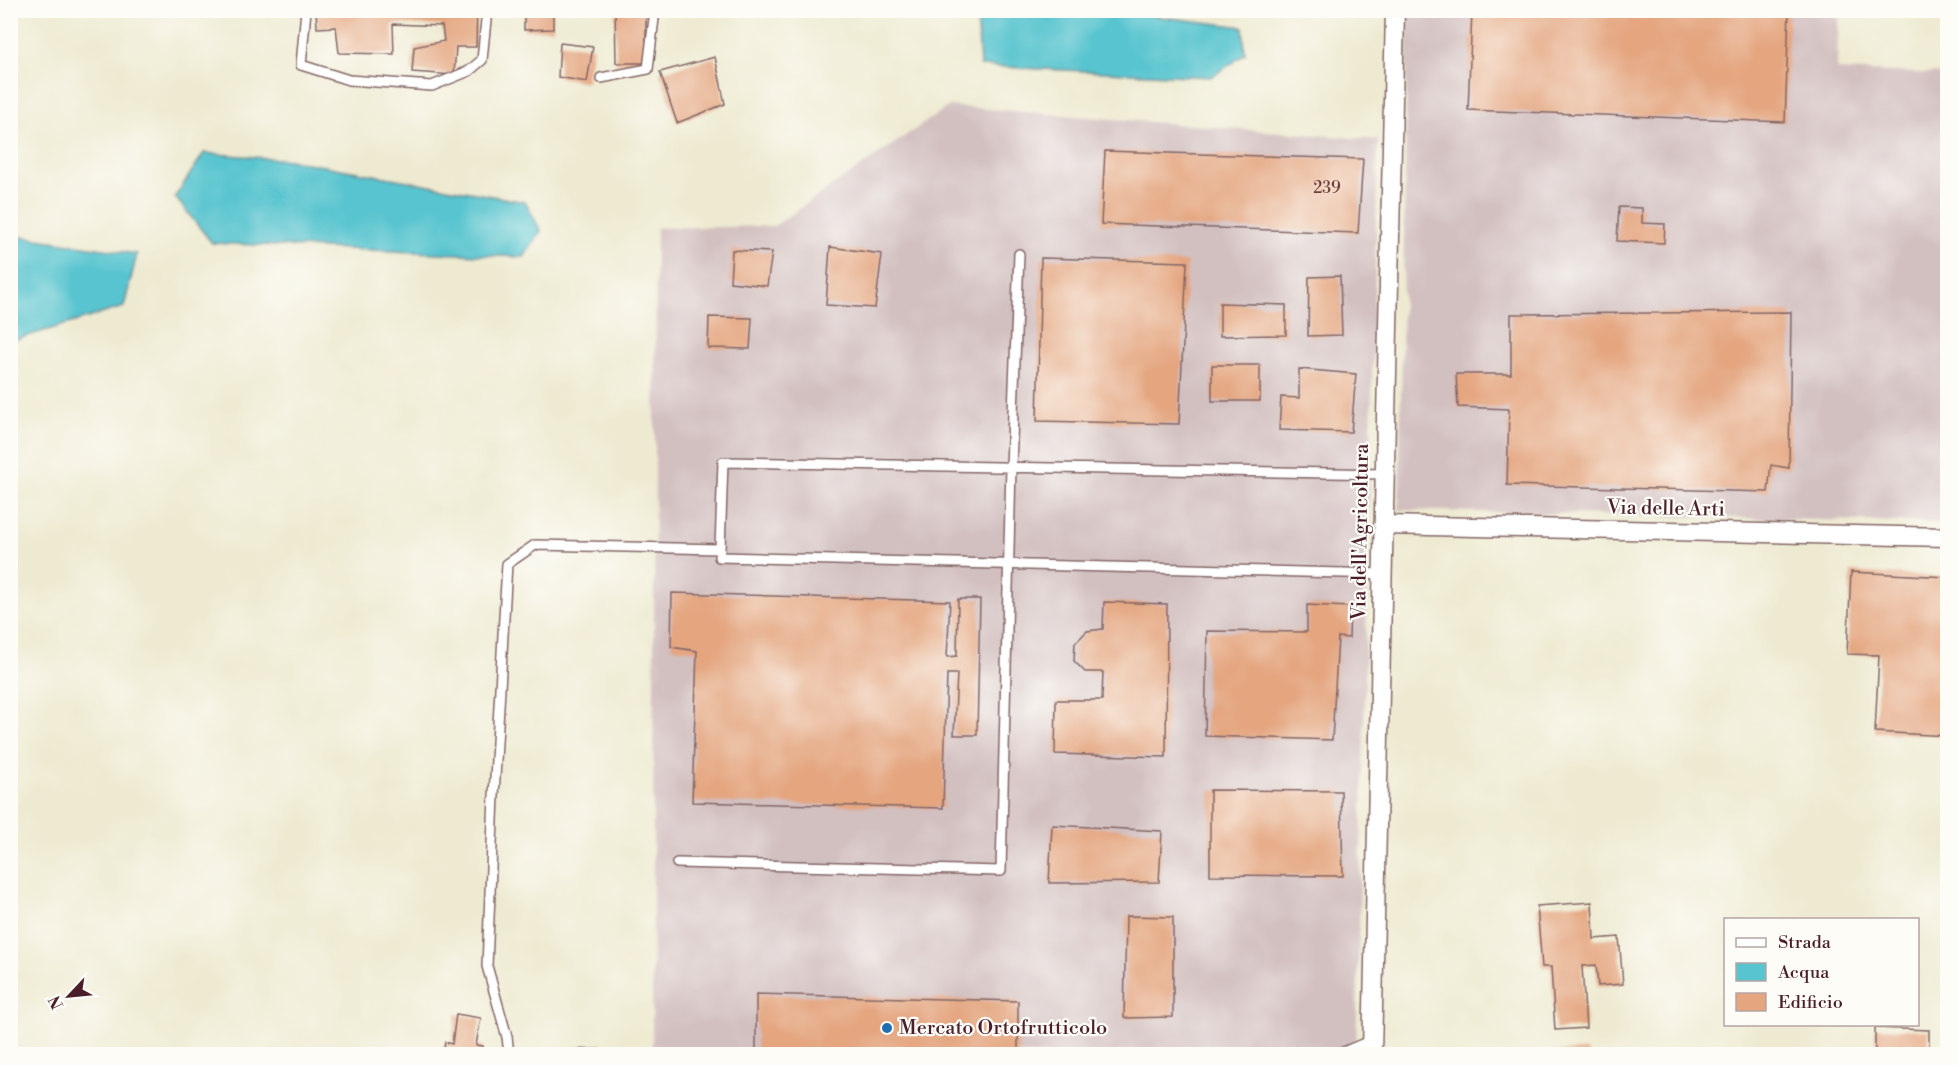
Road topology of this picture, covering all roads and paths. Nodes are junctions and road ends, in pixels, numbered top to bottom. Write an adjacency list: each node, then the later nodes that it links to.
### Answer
1 (306, 10): 2 (lane)
2 (487, 10)
3 (655, 10): 5 (lane)
4 (1395, 10): 8 (street, Via dell'Agricoltura)
5 (601, 78)
6 (1019, 254): 7 (lane)
7 (1011, 467): 8 (lane); 11 (lane); 12 (lane)
8 (1385, 474): 9 (street, Via dell'Agricoltura)
9 (1383, 525): 10 (street, Via delle Arti); 13 (street, Via dell'Agricoltura)
10 (1947, 537)
11 (720, 549): 12 (lane); 16 (lane)
12 (1009, 564): 13 (lane); 14 (lane)
13 (1383, 574): 15 (street, Via dell'Agricoltura)
14 (677, 863)
15 (1372, 1047): 17 (lane)
16 (509, 1054)
17 (1339, 1054)

